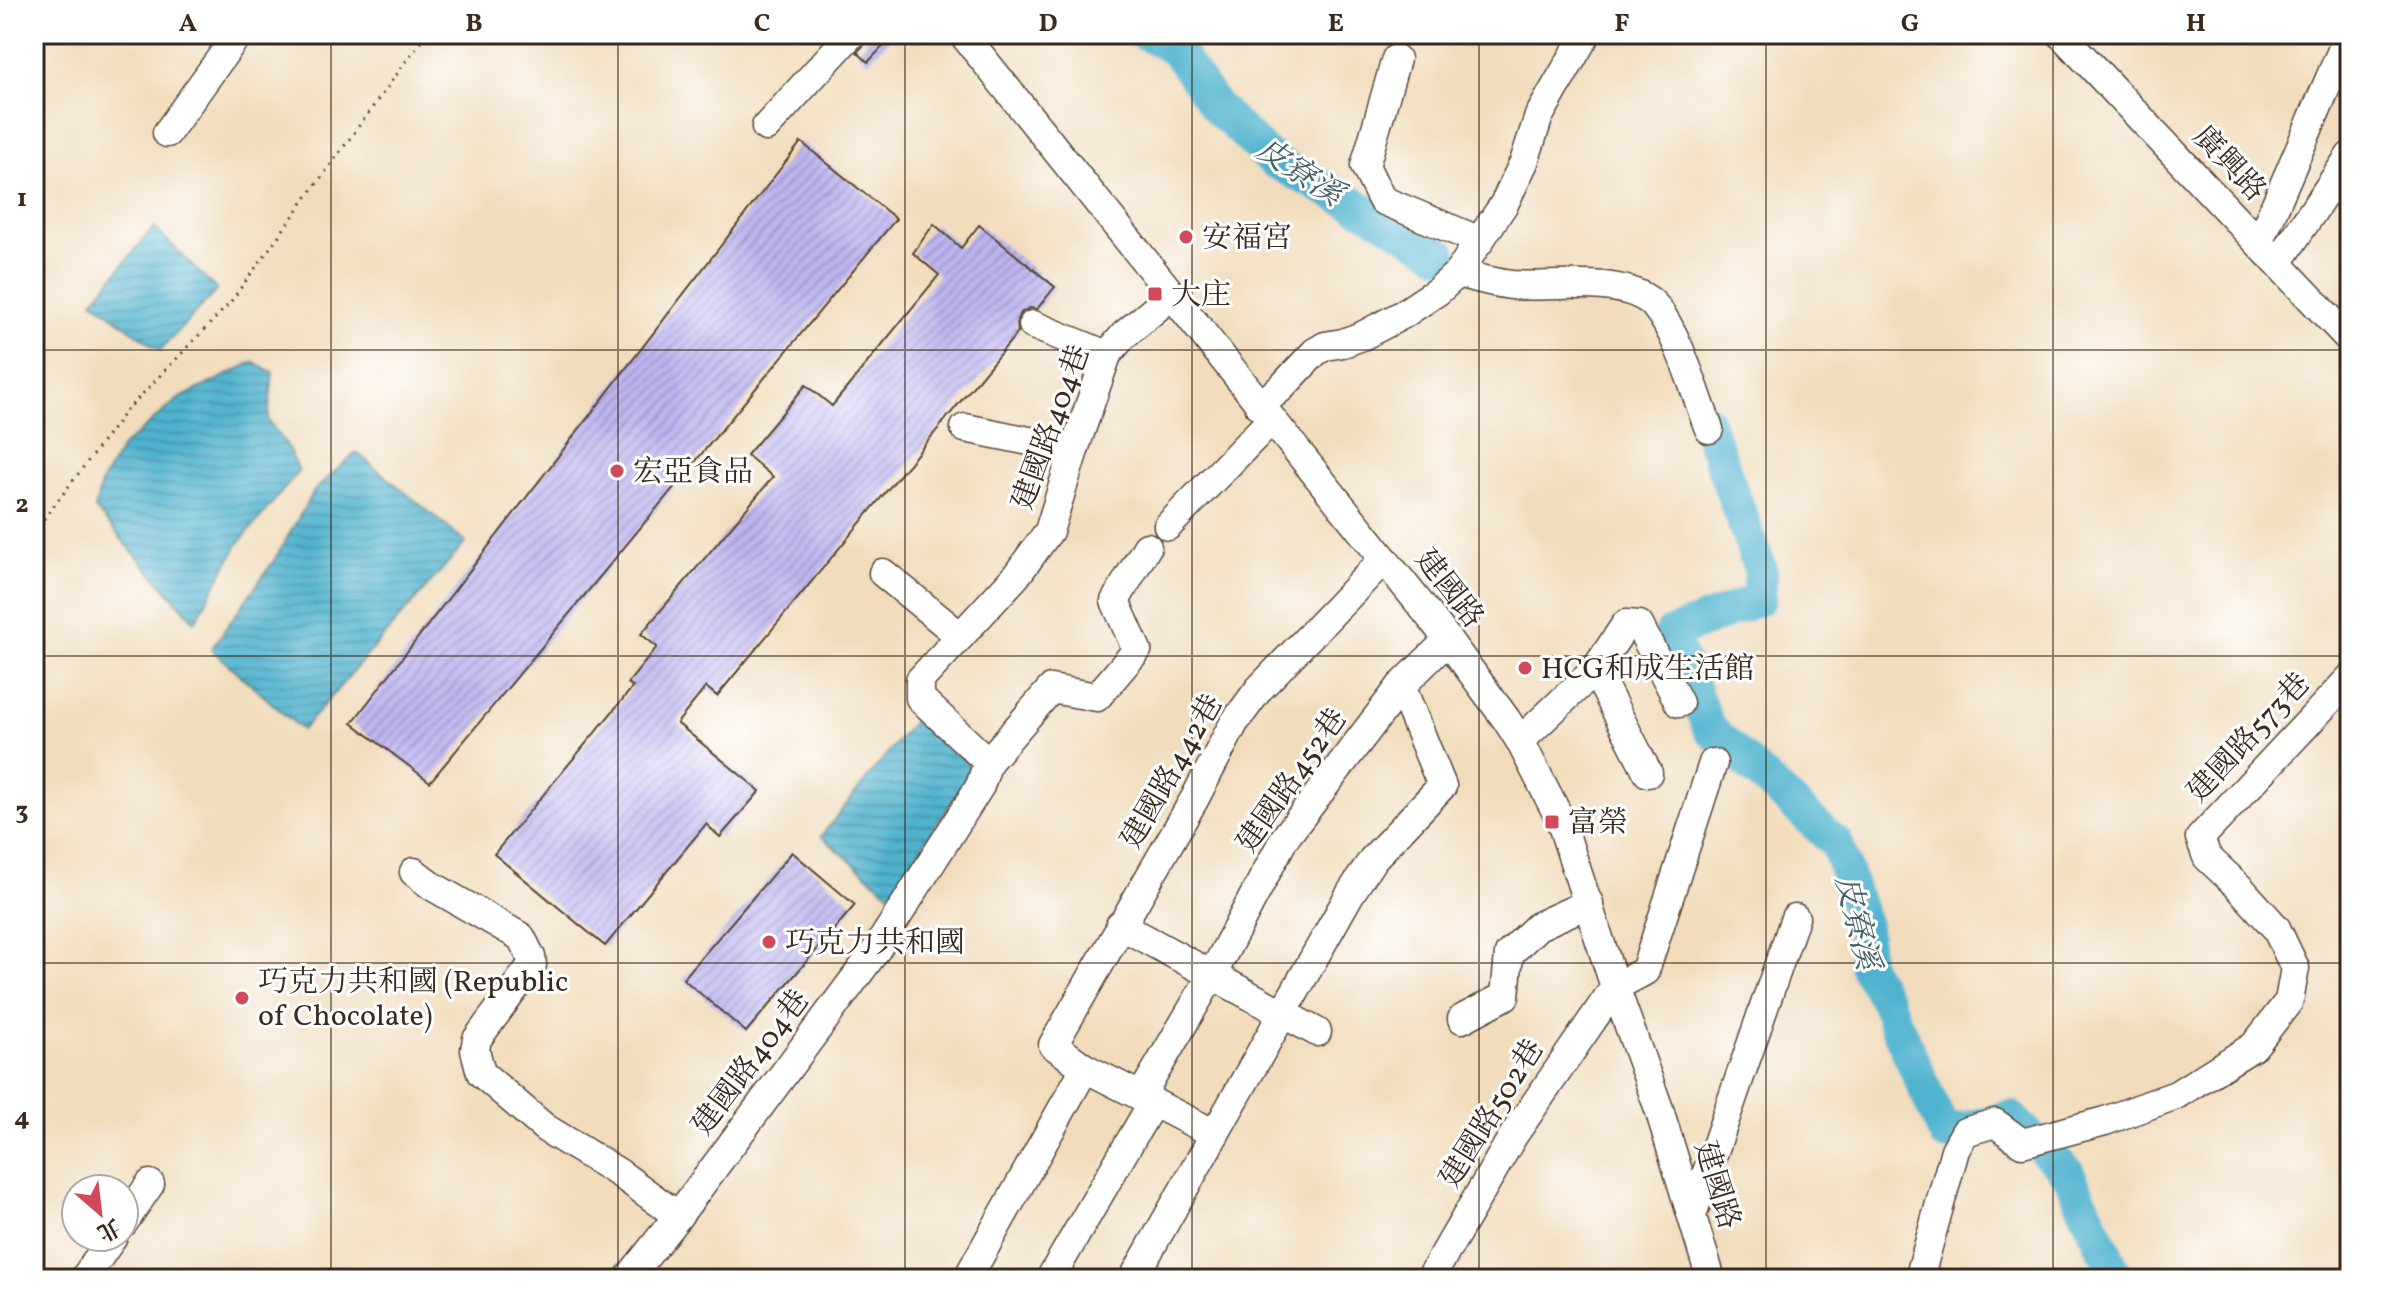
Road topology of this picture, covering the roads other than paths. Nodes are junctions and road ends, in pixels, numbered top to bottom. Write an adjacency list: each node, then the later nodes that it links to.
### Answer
1 (238, 34): 9 (street)
2 (851, 34): 8 (street)
3 (963, 34): 14 (street, 建國路)
4 (1586, 34): 11 (street)
5 (2061, 34): 12 (street, 廣興路)
6 (2349, 34): 12 (street)
7 (1396, 59): 11 (street)
8 (766, 127)
9 (167, 133)
10 (2350, 156): 12 (street)
11 (1480, 241): 13 (street)
12 (2269, 253): 16 (street, 廣興路)
13 (1458, 273): 18 (street); 20 (street)
14 (1172, 295): 17 (street, 建國路404巷); 18 (street, 建國路)
15 (1033, 325): 17 (street)
16 (2350, 340)
17 (1107, 355): 21 (street, 建國路404巷)
18 (1265, 413): 22 (street); 24 (street, 建國路)
19 (965, 428): 21 (street)
20 (1709, 429)
21 (1074, 450): 26 (street, 建國路404巷)
22 (1168, 526)
23 (1147, 547): 33 (street)
24 (1384, 559): 27 (street, 建國路); 39 (street, 建國路442巷)
25 (883, 573): 26 (street)
26 (960, 636): 33 (street, 建國路404巷)
27 (1448, 640): 30 (street, 建國路452巷); 32 (street, 建國路)
28 (1595, 670): 31 (street); 32 (street); 35 (street)
29 (2350, 678): 60 (street, 建國路573巷)
30 (1401, 686): 40 (street, 建國路452巷); 42 (street)
31 (1679, 703)
32 (1520, 741): 37 (street, 建國路)
33 (988, 762): 51 (street, 建國路404巷)
34 (1713, 763): 41 (street)
35 (1648, 773)
36 (414, 872): 51 (street)
37 (1589, 903): 41 (street, 建國路); 43 (street)
38 (1795, 918): 50 (street)
39 (1120, 925): 40 (street); 45 (street, 建國路442巷)
40 (1212, 975): 42 (street); 46 (street, 建國路452巷)
41 (1615, 987): 50 (street, 建國路); 58 (street, 建國路502巷)
42 (1284, 1014): 44 (street); 47 (street)
43 (1462, 1019)
44 (1317, 1032)
45 (1085, 1068): 46 (street); 55 (street)
46 (1147, 1099): 47 (street); 56 (street, 建國路452巷)
47 (1215, 1134): 57 (street)
48 (150, 1184): 49 (street)
49 (140, 1199)
50 (1692, 1215): 59 (street, 建國路)
51 (678, 1216): 54 (street, 建國路404巷)
52 (102, 1253): 53 (street)
53 (84, 1279)
54 (628, 1279)
55 (967, 1279)
56 (1050, 1279)
57 (1133, 1279)
58 (1430, 1279)
59 (1711, 1279)
60 (1919, 1279)

